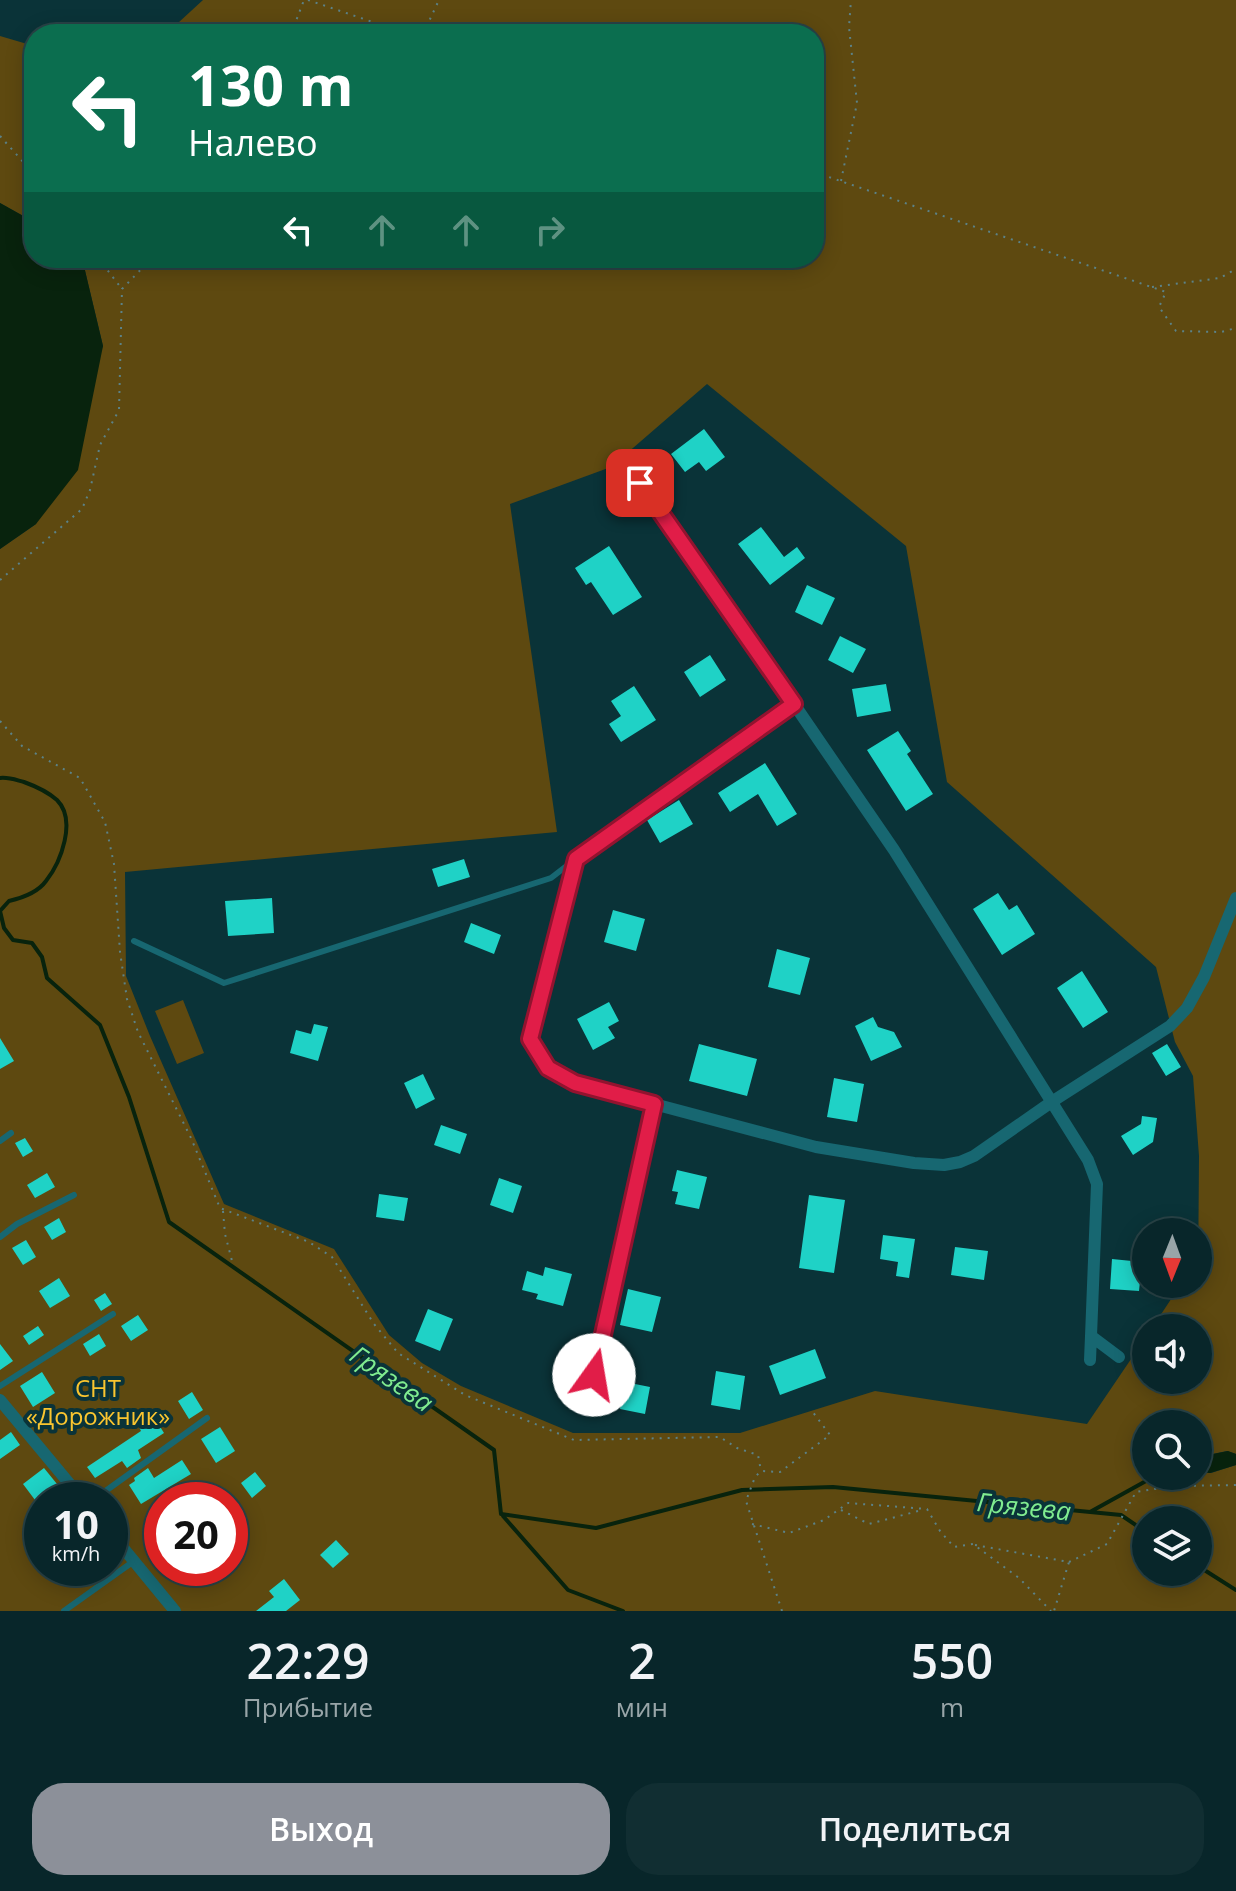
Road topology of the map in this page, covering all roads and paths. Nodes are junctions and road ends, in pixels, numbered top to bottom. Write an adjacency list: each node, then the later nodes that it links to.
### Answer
1 (306, 0): 4 (path); 5 (path)
2 (439, 0): 6 (path)
3 (851, 0): 10 (path)
4 (295, 24)
5 (378, 24)
6 (428, 24)
7 (0, 136): 8 (path)
8 (24, 163)
9 (824, 175): 10 (path)
10 (841, 181): 14 (path)
11 (106, 268): 15 (path)
12 (142, 268): 15 (path)
13 (1236, 269): 14 (path)
14 (1151, 287): 16 (path)
15 (122, 289): 18 (path)
16 (1236, 328)
17 (622, 458): 19 (street)
18 (0, 580)
19 (794, 704): 21 (street); 24 (street)
20 (0, 721): 29 (path)
21 (576, 859): 23 (lane); 25 (street)
22 (1236, 898): 24 (street)
23 (134, 941)
24 (1053, 1101): 25 (street); 33 (street)
25 (654, 1104): 38 (lane)
26 (11, 1133): 27 (lane)
27 (0, 1141)
28 (74, 1195): 30 (lane)
29 (223, 1209): 31 (path); 41 (path)
30 (0, 1237)
31 (232, 1261)
32 (113, 1314): 36 (lane)
33 (1091, 1336): 34 (street); 35 (street)
34 (1119, 1357)
35 (1090, 1360)
36 (0, 1386)
37 (0, 1400): 42 (street)
38 (587, 1405)
39 (812, 1411): 41 (path)
40 (207, 1418): 43 (lane)
41 (761, 1471): 47 (path)
42 (68, 1482)
43 (118, 1482)
44 (1236, 1485): 51 (path)
45 (839, 1509): 46 (path); 46 (path); 47 (path)
46 (927, 1509): 48 (path)
47 (752, 1524): 54 (path)
48 (973, 1544): 51 (path); 55 (path)
49 (128, 1554): 50 (street)
50 (134, 1561): 52 (lane); 53 (street)
51 (1069, 1562): 55 (path)
52 (64, 1611)
53 (175, 1611)
54 (782, 1611)
55 (1052, 1611)

